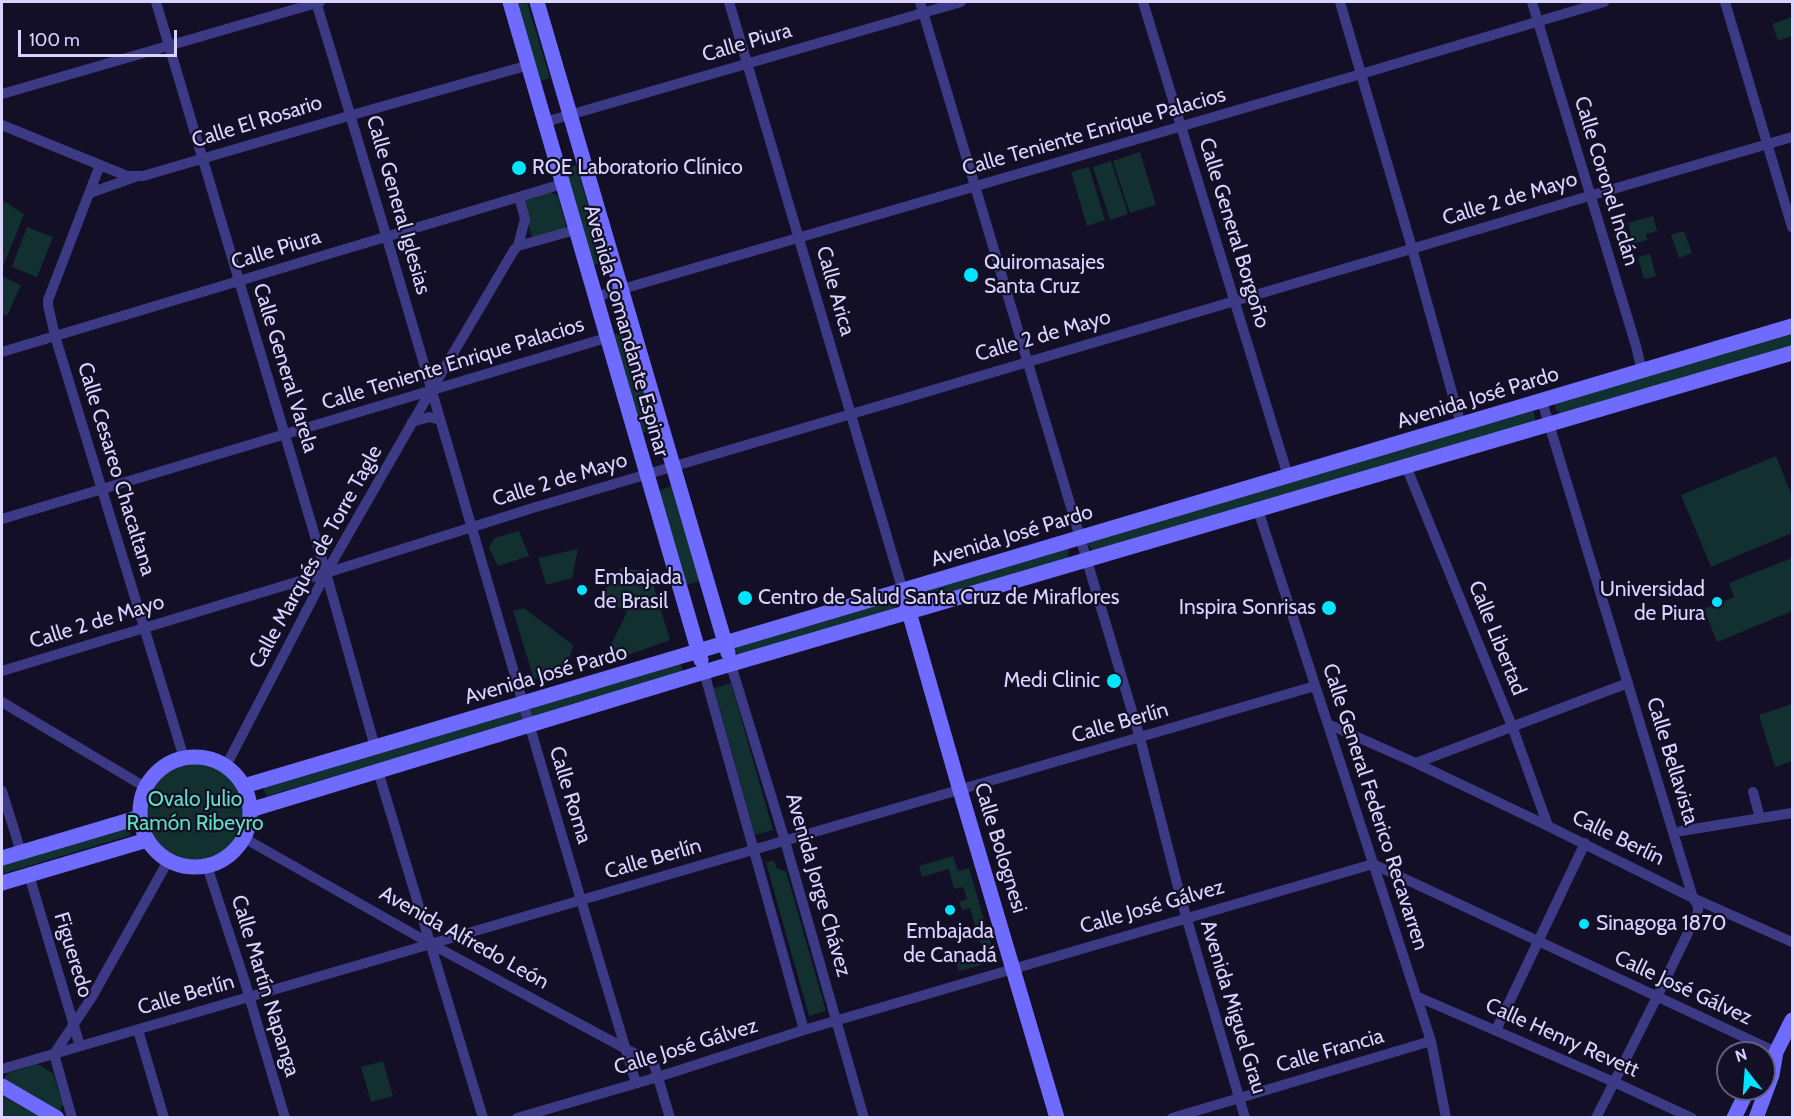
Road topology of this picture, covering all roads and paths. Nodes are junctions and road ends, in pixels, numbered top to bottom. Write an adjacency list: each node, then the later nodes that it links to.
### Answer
1 (156, 2): 14 (street, Calle General Varela)
2 (318, 2): 14 (street); 19 (street, Calle General Iglesias)
3 (510, 2): 16 (main road, Avenida Comandante Espinar)
4 (537, 2): 20 (main road, Avenida Comandante Espinar)
5 (729, 2): 15 (street, Calle Arica)
6 (961, 2): 12 (street, Calle Piura)
7 (1143, 2): 23 (street, Calle General Borgoño)
8 (1340, 2): 17 (street)
9 (1532, 2): 13 (street, Calle Coronel Inclán)
10 (1604, 2): 13 (street, Calle Teniente Enrique Palacios)
11 (1725, 2): 25 (street)
12 (922, 7): 15 (street, Calle Piura); 30 (street, Avenida Miguel Grau)
13 (1538, 22): 17 (street, Calle Teniente Enrique Palacios); 32 (street, Calle Coronel Inclán)
14 (169, 46): 18 (street); 26 (street, Calle General Varela)
15 (747, 63): 20 (street, Calle Piura); 37 (street, Calle Arica)
16 (528, 65): 19 (street, Calle El Rosario); 21 (main road, Avenida Comandante Espinar)
17 (1361, 74): 23 (street, Calle Teniente Enrique Palacios); 39 (street)
18 (2, 94)
19 (352, 115): 26 (street, Calle El Rosario); 36 (street, Calle General Iglesias)
20 (570, 115): 21 (street, Calle Piura); 41 (main road, Avenida Comandante Espinar)
21 (545, 122): 29 (main road, Avenida Comandante Espinar)
22 (2, 125): 27 (street)
23 (1181, 127): 30 (street, Calle Teniente Enrique Palacios); 43 (street, Calle General Borgoño)
24 (1792, 137): 25 (street, Calle 2 de Mayo)
25 (1768, 144): 32 (street, Calle 2 de Mayo); 34 (street)
26 (202, 159): 28 (street, Calle El Rosario); 40 (street, Calle General Varela)
27 (100, 165): 28 (street); 31 (street, Calle Cesareo Chacaltana)
28 (135, 177): 31 (street)
29 (562, 184): 33 (street, Calle Piura); 35 (main road, Avenida Comandante Espinar)
30 (977, 187): 37 (street, Calle Teniente Enrique Palacios); 49 (street, Avenida Miguel Grau)
31 (90, 193): 45 (street, Calle Cesareo Chacaltana)
32 (1589, 196): 39 (street, Calle 2 de Mayo); 51 (street, Calle Coronel Inclán)
33 (519, 197): 36 (street, Calle Piura); 38 (street, Calle Marqués de Torre Tagle)
34 (1792, 227)
35 (575, 230): 38 (street); 42 (main road, Avenida Comandante Espinar)
36 (388, 237): 40 (street, Calle Piura); 53 (street, Calle General Iglesias)
37 (799, 238): 41 (street, Calle Teniente Enrique Palacios); 55 (street, Calle Arica)
38 (518, 246): 50 (street, Calle Marqués de Torre Tagle)
39 (1412, 248): 43 (street, Calle 2 de Mayo); 59 (street)
40 (239, 281): 45 (street, Calle Piura); 60 (street, Calle General Varela)
41 (622, 290): 42 (street, Calle Teniente Enrique Palacios); 62 (main road, Avenida Comandante Espinar)
42 (595, 297): 46 (main road, Avenida Comandante Espinar)
43 (1234, 301): 49 (street, Calle 2 de Mayo); 64 (street, Calle General Borgoño)
44 (1792, 326): 51 (main road, Avenida José Pardo)
45 (55, 336): 47 (street, Calle Piura); 65 (street, Calle Cesareo Chacaltana)
46 (606, 338): 52 (street, Calle Teniente Enrique Palacios); 63 (main road, Avenida Comandante Espinar)
47 (2, 352)
48 (1792, 353): 58 (main road, Avenida José Pardo)
49 (1028, 361): 55 (street, Calle 2 de Mayo); 69 (street, Avenida Miguel Grau)
50 (444, 369): 52 (street); 53 (street, Calle Marqués de Torre Tagle)
51 (1642, 371): 54 (main road, Avenida José Pardo)
52 (451, 385): 53 (street, Calle Teniente Enrique Palacios)
53 (431, 391): 56 (street, Calle General Iglesias); 57 (street, Calle Marqués de Torre Tagle); 60 (street, Calle Teniente Enrique Palacios)
54 (1542, 401): 58 (street, Calle Bellavista); 59 (main road, Avenida José Pardo)
55 (851, 414): 62 (street, Calle 2 de Mayo); 74 (street, Calle Arica)
56 (440, 420): 57 (street); 68 (street, Calle General Iglesias)
57 (412, 423): 71 (street, Calle Marqués de Torre Tagle)
58 (1550, 424): 61 (main road, Avenida José Pardo); 82 (street, Calle Bellavista)
59 (1461, 425): 64 (main road, Avenida José Pardo)
60 (285, 434): 65 (street, Calle Teniente Enrique Palacios); 71 (street, Calle General Varela)
61 (1406, 466): 66 (main road, Avenida José Pardo); 88 (street, Calle Libertad)
62 (674, 467): 63 (street, Calle 2 de Mayo); 77 (main road, Avenida Comandante Espinar)
63 (647, 475): 68 (street, Calle 2 de Mayo); 78 (main road, Avenida Comandante Espinar)
64 (1288, 476): 69 (main road, Avenida José Pardo)
65 (102, 489): 67 (street, Calle Teniente Enrique Palacios); 76 (street, Calle Cesareo Chacaltana)
66 (1258, 510): 70 (main road, Avenida José Pardo); 83 (street, Calle General Federico Recavarren)
67 (2, 519)
68 (472, 528): 71 (street, Calle 2 de Mayo); 85 (street, Calle General Iglesias)
69 (1081, 538): 70 (street, Avenida Miguel Grau); 74 (main road, Avenida José Pardo)
70 (1087, 561): 75 (main road, Avenida José Pardo); 89 (street, Avenida Miguel Grau)
71 (326, 573): 72 (street, Calle 2 de Mayo); 73 (street, Calle Marqués de Torre Tagle); 90 (street, Calle General Varela)
72 (307, 579): 73 (street); 76 (street, Calle 2 de Mayo)
73 (317, 591): 93 (street, Calle Marqués de Torre Tagle)
74 (903, 591): 75 (main road, Calle Bolognesi); 77 (main road, Avenida José Pardo)
75 (909, 613): 79 (main road, Avenida José Pardo); 97 (main road, Calle Bolognesi)
76 (144, 628): 80 (street, Calle 2 de Mayo); 91 (street, Calle Cesareo Chacaltana)
77 (725, 644): 78 (main road, Avenida José Pardo); 79 (main road, Avenida Comandante Espinar)
78 (698, 652): 81 (main road, Avenida Comandante Espinar); 85 (main road, Avenida José Pardo)
79 (731, 665): 81 (main road, Avenida José Pardo); 108 (street, Avenida Jorge Chávez)
80 (2, 671)
81 (704, 672): 87 (main road, Avenida José Pardo); 110 (street)
82 (1628, 683): 88 (street); 118 (street, Calle Bellavista)
83 (1315, 686): 86 (street, Calle General Federico Recavarren); 89 (street, Calle Berlín)
84 (2, 702): 96 (street)
85 (523, 704): 87 (street, Calle Roma); 90 (main road, Avenida José Pardo)
86 (1328, 724): 92 (street, Calle Berlín); 114 (street, Calle General Federico Recavarren)
87 (529, 725): 94 (main road, Avenida José Pardo); 119 (street, Calle Roma)
88 (1512, 726): 92 (street); 104 (street, Calle Libertad)
89 (1140, 738): 97 (street, Calle Berlín); 120 (street, Avenida Miguel Grau)
90 (375, 747): 95 (main road, Avenida José Pardo)
91 (184, 758): 93 (main road); 96 (main road)
92 (1416, 763): 104 (street, Calle Berlín)
93 (226, 766): 95 (main road)
94 (378, 771): 100 (main road, Avenida José Pardo); 123 (street)
95 (244, 786): 100 (main road)
96 (145, 787): 102 (main road)
97 (960, 790): 108 (street, Calle Berlín); 124 (main road, Calle Bolognesi)
98 (2, 791): 111 (street)
99 (1753, 792): 103 (street)
100 (250, 810): 106 (main road)
101 (1792, 813): 103 (street)
102 (140, 818): 107 (main road); 111 (main road)
103 (1760, 818): 105 (street)
104 (1548, 825): 109 (street, Calle Berlín)
105 (1680, 831)
106 (244, 838): 115 (main road); 123 (street, Avenida Alfredo León)
107 (147, 840): 113 (main road); 116 (main road)
108 (785, 842): 110 (street, Calle Berlín); 128 (street, Avenida Jorge Chávez)
109 (1585, 843): 118 (street, Calle Berlín); 121 (street)
110 (754, 850): 119 (street, Calle Berlín); 132 (street)
111 (21, 852): 112 (main road)
112 (2, 858)
113 (168, 861): 115 (main road); 130 (street)
114 (1373, 864): 120 (street, Calle José Gálvez); 121 (street, Calle José Gálvez); 125 (street, Calle General Federico Recavarren)
115 (207, 866): 126 (street, Calle Martín Napanga)
116 (29, 875): 117 (main road); 130 (street, Figueredo)
117 (2, 883)
118 (1693, 898): 122 (street, Calle Berlín); 127 (street, Calle Bellavista)
119 (582, 900): 123 (street, Calle Berlín); 134 (street, Calle Roma)
120 (1186, 918): 124 (street, Calle José Gálvez); 146 (street, Avenida Miguel Grau)
121 (1538, 942): 127 (street, Calle José Gálvez); 133 (street)
122 (1792, 942)
123 (431, 944): 126 (street, Calle Berlín); 134 (street, Avenida Alfredo León); 153 (street)
124 (1014, 968): 128 (street, Calle José Gálvez); 157 (main road, Calle Bolognesi)
125 (1416, 996): 133 (street, Calle Henry Revett); 135 (street, Calle General Federico Recavarren)
126 (249, 997): 131 (street, Calle Berlín); 152 (street, Calle Martín Napanga)
127 (1657, 997): 136 (street, Calle José Gálvez); 143 (street, Calle Bellavista)
128 (837, 1020): 132 (street, Calle José Gálvez); 156 (street, Avenida Jorge Chávez)
129 (1792, 1020): 138 (main road)
130 (74, 1025): 137 (street, Figueredo); 140 (street)
131 (138, 1030): 137 (street, Calle Berlín); 151 (street)
132 (804, 1030): 142 (street, Calle José Gálvez)
133 (1496, 1030): 143 (street, Calle Henry Revett)
134 (618, 1039): 139 (street, Calle Roma)
135 (1431, 1041): 146 (street, Calle Francia); 160 (street, Calle General Federico Recavarren)
136 (1741, 1041)
137 (80, 1046): 140 (street, Calle Berlín)
138 (1776, 1046)
139 (626, 1050): 142 (street); 144 (street, Calle Roma)
140 (54, 1054): 141 (street, Calle Berlín); 150 (street)
141 (2, 1069)
142 (658, 1077): 144 (street, Calle José Gálvez); 155 (street)
143 (1614, 1082): 161 (street, Calle Bellavista); 162 (street, Calle Henry Revett)
144 (636, 1083): 154 (street, Calle José Gálvez)
145 (2, 1086): 149 (main road)
146 (1240, 1098): 158 (street, Calle Francia); 159 (street, Avenida Miguel Grau)
147 (1742, 1101): 163 (main road)
148 (1762, 1101): 164 (main road)
149 (57, 1118)
150 (72, 1118)
151 (164, 1118)
152 (285, 1118)
153 (483, 1118)
154 (517, 1118)
155 (670, 1118)
156 (864, 1118)
157 (1057, 1118)
158 (1172, 1118)
159 (1245, 1118)
160 (1446, 1118)
161 (1596, 1118)
162 (1692, 1118)
163 (1734, 1118)
164 (1756, 1118)

